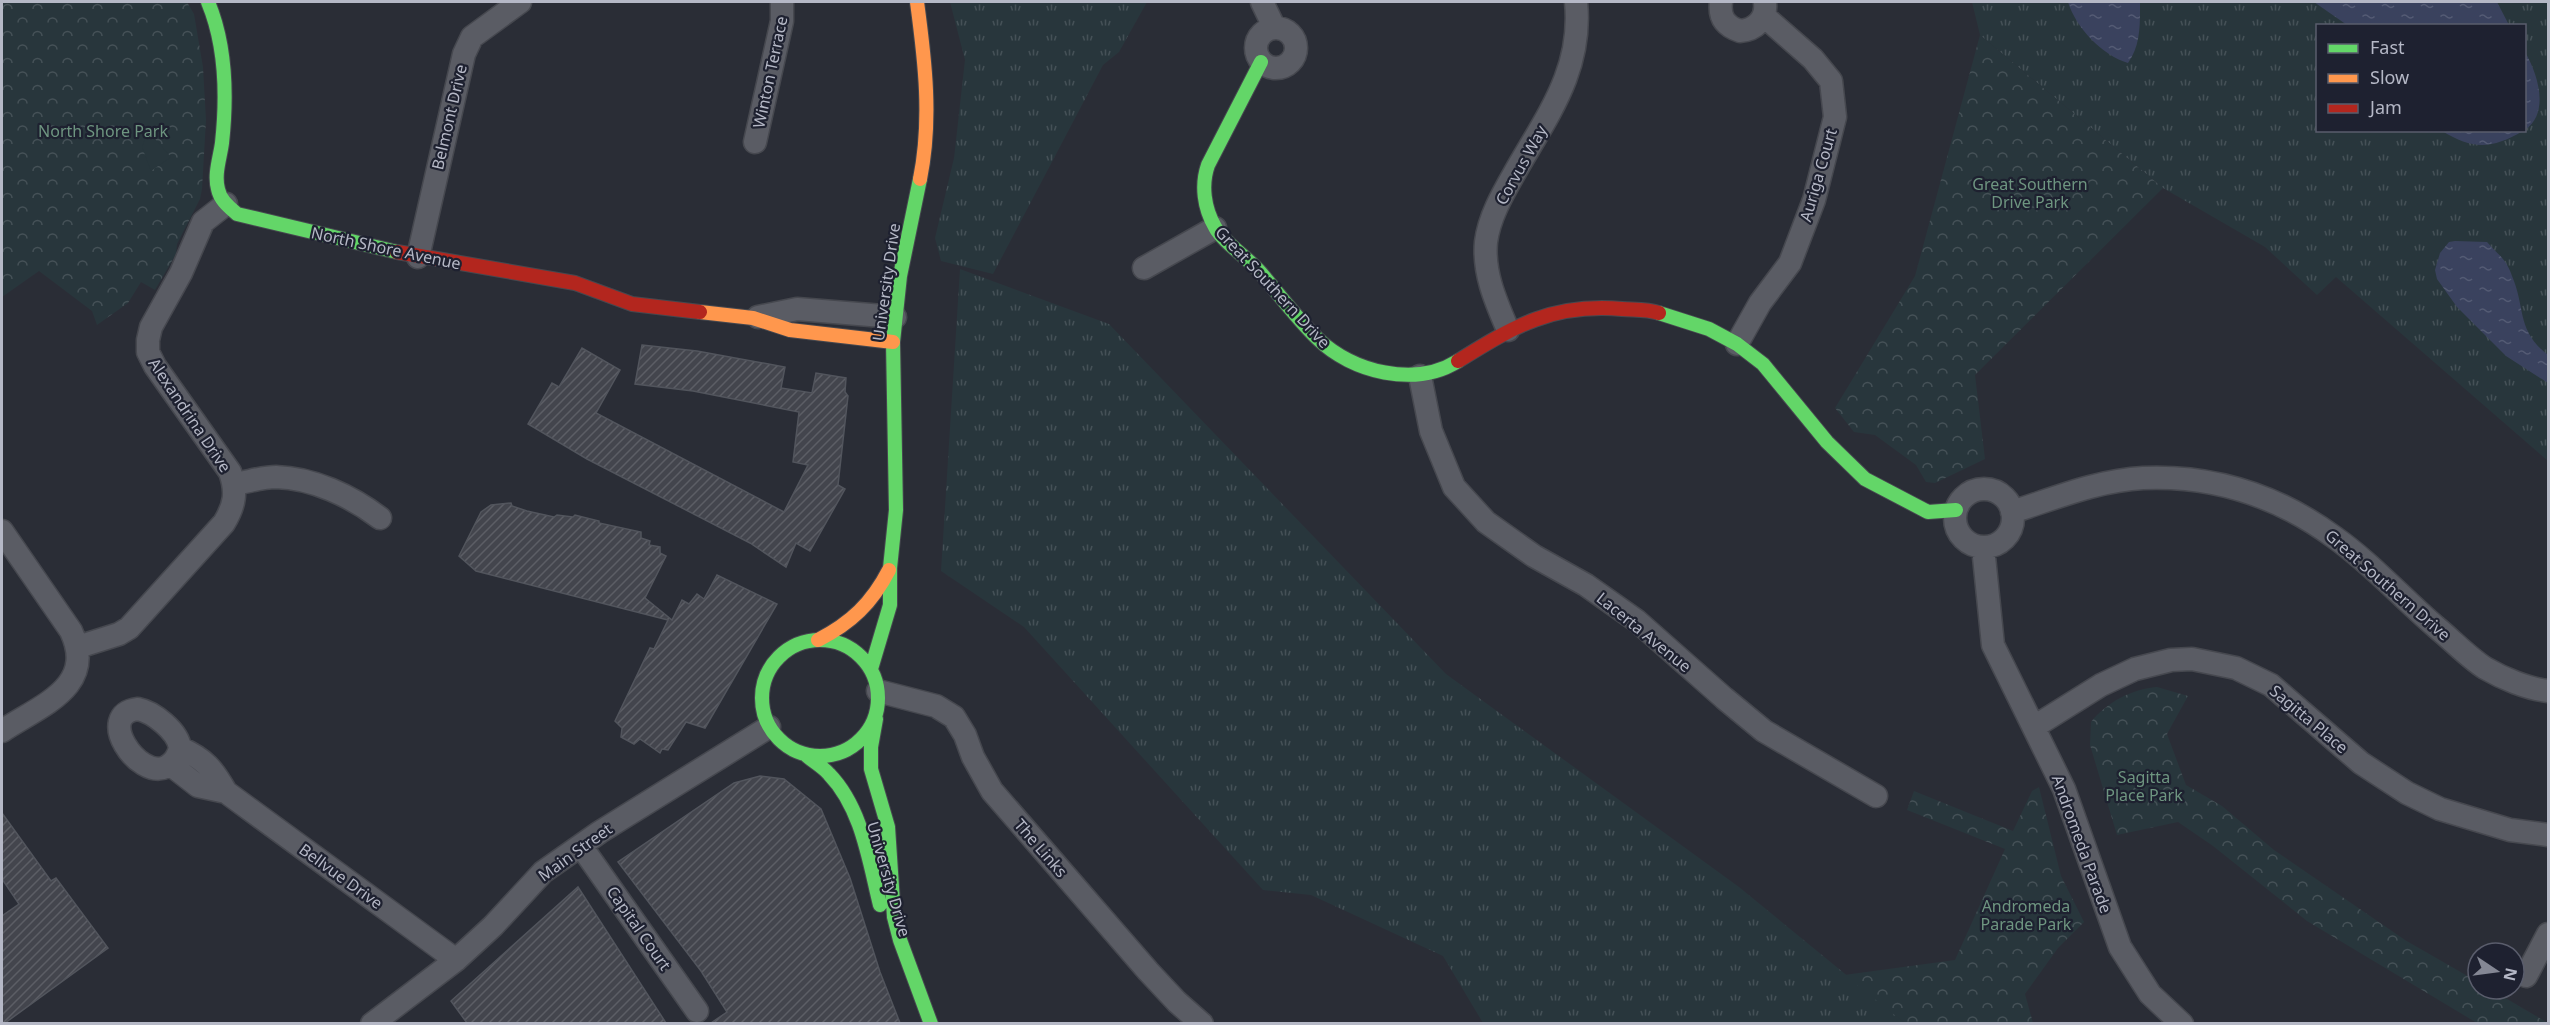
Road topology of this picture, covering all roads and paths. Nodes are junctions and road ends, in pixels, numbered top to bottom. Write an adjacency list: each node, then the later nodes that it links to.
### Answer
1 (208, 2): 12 (street)
2 (520, 2): 14 (street, Belmont Drive)
3 (782, 2): 11 (street, Winton Terrace)
4 (917, 2): 16 (street, University Drive)
5 (1262, 2): 9 (street)
6 (1576, 2): 18 (street, Corvus Way)
7 (1721, 2): 8 (street, Auriga Court)
8 (1764, 9): 20 (street, Auriga Court)
9 (1274, 27): 10 (street); 10 (street)
10 (1261, 62): 13 (street, Great Southern Drive)
11 (755, 142)
12 (226, 204): 14 (street, North Shore Avenue); 22 (street, Alexandrina Drive)
13 (1215, 228): 15 (street); 21 (street, Great Southern Drive)
14 (418, 257): 17 (street, North Shore Avenue)
15 (1144, 268)
16 (895, 317): 17 (street, North Shore Avenue); 19 (street, University Drive)
17 (753, 318): 19 (street, North Shore Avenue)
18 (1508, 330): 20 (street, Great Southern Drive); 21 (street, Great Southern Drive)
19 (893, 342): 28 (street, University Drive)
20 (1737, 344): 23 (street, Great Southern Drive)
21 (1420, 376): 40 (street, Lacerta Avenue)
22 (234, 484): 25 (street); 30 (street, Alexandrina Drive)
23 (1956, 510): 24 (street); 27 (street)
24 (2012, 512): 27 (street); 33 (street, Great Southern Drive)
25 (380, 518)
26 (2, 531): 30 (street)
27 (1983, 547): 36 (street, Andromeda Parade)
28 (890, 568): 29 (street, University Drive); 31 (street, University Drive)
29 (818, 640): 31 (street); 35 (street)
30 (78, 647): 37 (street)
31 (871, 669): 32 (street)
32 (878, 691): 34 (street); 50 (street, The Links)
33 (2548, 691)
34 (877, 714): 38 (street); 49 (street, University Drive)
35 (770, 727): 38 (street); 42 (street, Main Street)
36 (2034, 727): 41 (street, Sagitta Place); 51 (street, Andromeda Parade)
37 (2, 731)
38 (807, 756): 48 (street, University Drive)
39 (175, 757): 44 (street, Bellvue Drive)
40 (1876, 796)
41 (2548, 835)
42 (581, 846): 44 (street, Main Street); 46 (street, Capital Court)
43 (2548, 934): 45 (street)
44 (456, 960): 47 (street, Main Street)
45 (2526, 976)
46 (697, 1011)
47 (372, 1023)
48 (919, 1023)
49 (931, 1023)
50 (1202, 1023)
51 (2182, 1023)

